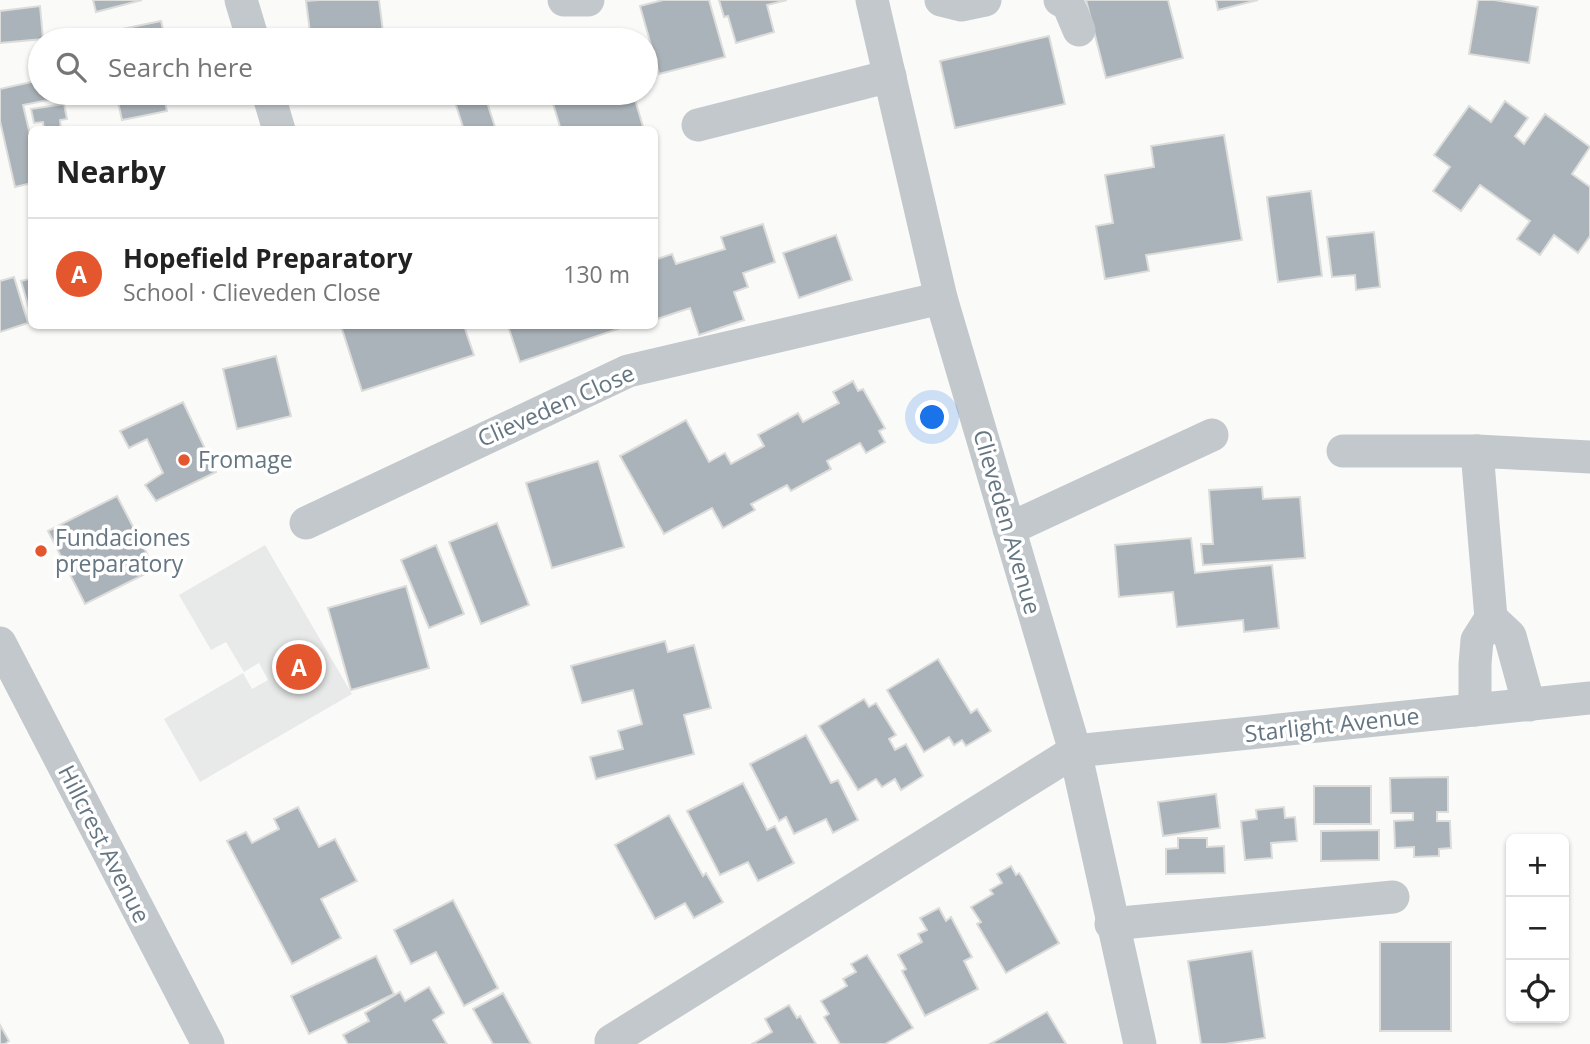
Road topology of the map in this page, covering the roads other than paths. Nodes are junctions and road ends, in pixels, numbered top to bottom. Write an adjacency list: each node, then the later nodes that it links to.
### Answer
1 (241, 0): 8 (street)
2 (564, 0): 3 (street)
3 (588, 0)
4 (872, 0): 10 (street, Clieveden Avenue)
5 (941, 0): 6 (street)
6 (985, 0)
7 (1060, 0): 9 (street)
8 (249, 28)
9 (1079, 30)
10 (890, 76): 12 (street); 14 (street, Clieveden Avenue)
11 (272, 105): 13 (street)
12 (698, 125)
13 (278, 126)
14 (941, 298): 19 (street, Clieveden Close); 20 (street, Clieveden Avenue)
15 (1212, 435): 20 (street)
16 (1343, 451): 17 (street)
17 (1477, 451): 18 (street); 21 (street)
18 (1590, 457)
19 (306, 523)
20 (1009, 529): 26 (street, Clieveden Avenue)
21 (1492, 618): 24 (street); 25 (street)
22 (0, 643): 30 (street, Hillcrest Avenue)
23 (1590, 698): 24 (street, Starlight Avenue)
24 (1529, 705): 25 (street, Starlight Avenue)
25 (1475, 710): 26 (street, Starlight Avenue)
26 (1075, 751): 28 (street, Clieveden Avenue); 29 (street)
27 (1393, 897): 28 (street)
28 (1111, 924): 31 (street, Clieveden Avenue)
29 (611, 1041)
30 (208, 1044)
31 (1140, 1044)

